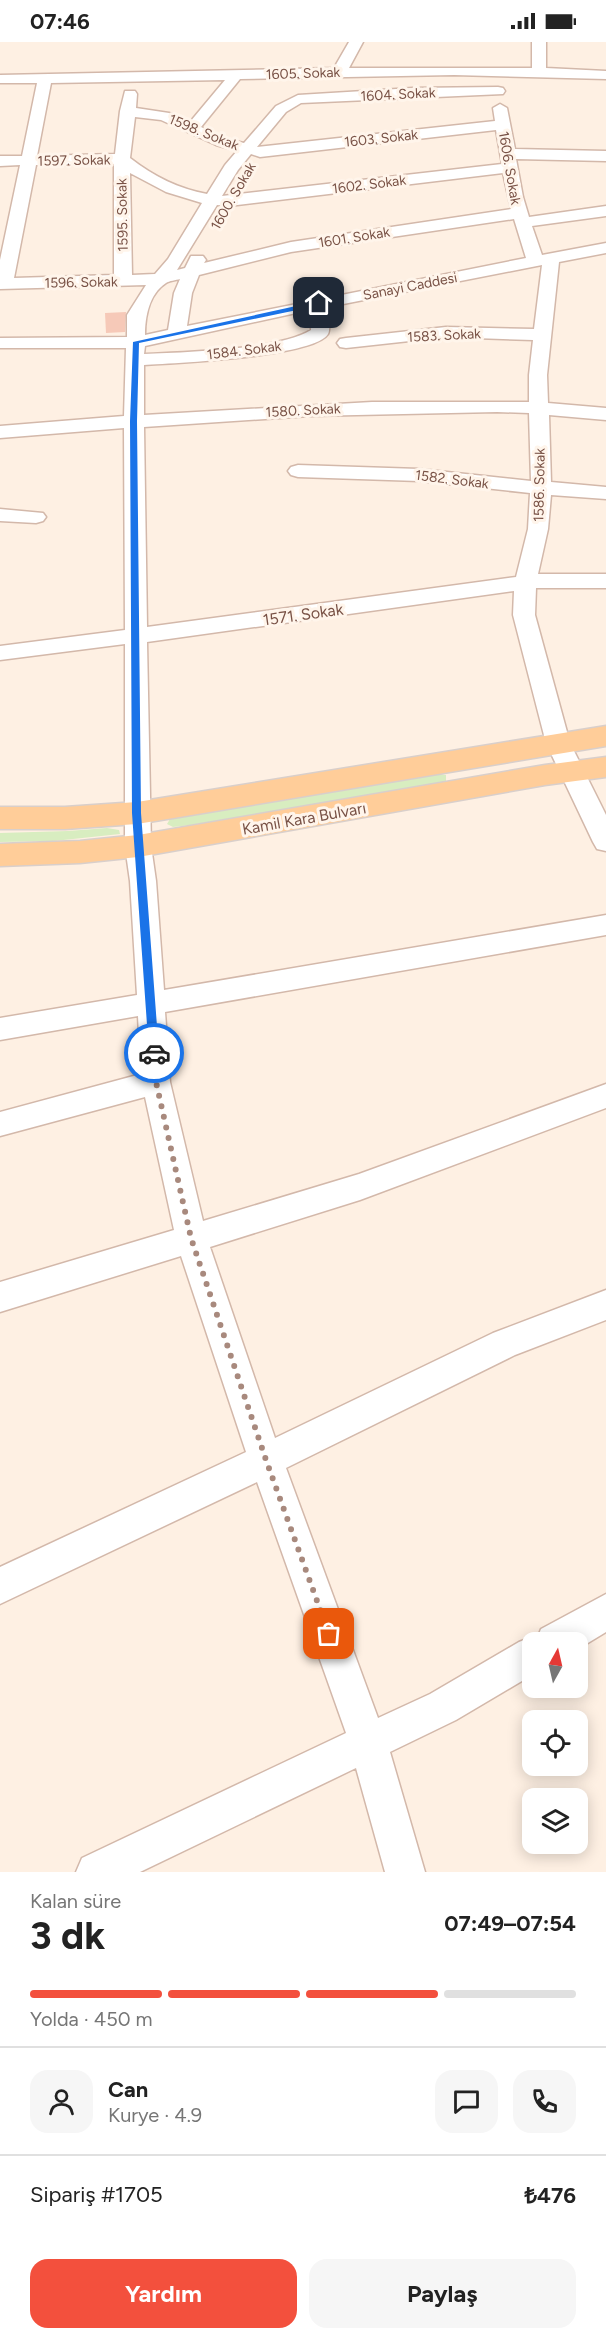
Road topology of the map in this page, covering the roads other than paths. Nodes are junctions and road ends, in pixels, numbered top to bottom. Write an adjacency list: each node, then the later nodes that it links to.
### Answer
1 (356, 42): 3 (street)
2 (543, 46): 6 (street)
3 (340, 71): 4 (street, 1605. Sokak); 5 (street, 1605. Sokak)
4 (316, 72): 7 (street, 1605. Sokak); 13 (street)
5 (495, 72): 6 (street, 1605. Sokak); 12 (street, 1606. Sokak)
6 (539, 72): 8 (street, 1605. Sokak)
7 (236, 75): 9 (street, 1605. Sokak); 16 (street)
8 (606, 75)
9 (132, 78): 11 (street, 1605. Sokak); 14 (street, 1595. Sokak)
10 (0, 80): 11 (street, 1605. Sokak)
11 (45, 80): 20 (street)
12 (498, 91): 13 (street, 1604. Sokak); 15 (street, 1606. Sokak)
13 (298, 99): 17 (street)
14 (127, 111): 16 (street, 1598. Sokak); 19 (street, 1595. Sokak)
15 (503, 125): 17 (street, 1603. Sokak); 22 (street, 1606. Sokak)
16 (192, 129): 17 (street, 1598. Sokak)
17 (253, 150): 23 (street); 24 (street, 1600. Sokak)
18 (606, 156): 22 (street, 1602. Sokak)
19 (122, 159): 20 (street, 1597. Sokak); 23 (street, 1597. Sokak); 33 (street, 1595. Sokak)
20 (29, 160): 21 (street, 1597. Sokak); 34 (street)
21 (0, 161)
22 (508, 161): 24 (street, 1602. Sokak); 26 (street, 1606. Sokak)
23 (210, 200): 24 (street, 1597. Sokak); 32 (street)
24 (229, 201): 27 (street, 1600. Sokak)
25 (606, 211): 26 (street, 1601. Sokak)
26 (520, 218): 30 (street, 1606. Sokak); 31 (street, 1601. Sokak)
27 (218, 222)
28 (207, 243): 31 (street, 1600. Sokak)
29 (606, 248): 30 (street, Sanayi Caddesi)
30 (543, 260): 35 (street, Sanayi Caddesi); 37 (street, 1586. Sokak)
31 (192, 271): 32 (street, 1601. Sokak); 36 (street, 1600. Sokak)
32 (161, 279): 33 (street, 1596. Sokak); 40 (street)
33 (123, 281): 34 (street, 1596. Sokak)
34 (2, 284)
35 (319, 303): 36 (street, Sanayi Caddesi); 40 (street, 1584. Sokak)
36 (177, 333): 40 (street, Sanayi Caddesi)
37 (543, 335): 39 (street, 1583. Sokak); 41 (street, 1586. Sokak)
38 (0, 343): 40 (street, Sanayi Caddesi)
39 (346, 343)
40 (136, 351): 43 (street)
41 (538, 409): 42 (street, 1580. Sokak); 43 (street, 1580. Sokak); 46 (street, 1586. Sokak)
42 (606, 414)
43 (134, 421): 44 (street, 1580. Sokak); 52 (street)
44 (0, 432)
45 (298, 471): 46 (street, 1582. Sokak)
46 (541, 488): 47 (street, 1582. Sokak); 51 (street, 1586. Sokak)
47 (606, 493)
48 (0, 515): 49 (street)
49 (36, 517)
50 (606, 581): 51 (street, 1571. Sokak)
51 (525, 583): 52 (street, 1571. Sokak); 55 (street, 1586. Sokak)
52 (137, 635): 53 (street, 1571. Sokak); 58 (street)
53 (0, 653)
54 (606, 736): 55 (main road, Kamil Kara Bulvarı)
55 (558, 744): 57 (street, 1586. Sokak); 58 (main road, Kamil Kara Bulvarı)
56 (606, 767): 57 (main road, Kamil Kara Bulvarı)
57 (574, 772): 60 (street, 1586. Sokak); 61 (main road, Kamil Kara Bulvarı)
58 (137, 813): 59 (main road, Kamil Kara Bulvarı); 61 (street)
59 (0, 818)
60 (606, 842)
61 (138, 846): 62 (main road, Kamil Kara Bulvarı); 64 (street)
62 (8, 858)
63 (606, 925): 64 (street)
64 (151, 1004): 65 (street); 66 (street)
65 (0, 1029)
66 (156, 1082): 68 (street); 69 (street)
67 (606, 1096): 69 (street)
68 (0, 1124)
69 (191, 1238): 70 (street); 72 (street)
70 (0, 1297)
71 (606, 1305): 72 (street)
72 (266, 1460): 73 (street); 77 (street)
73 (0, 1586)
74 (606, 1612): 75 (street)
75 (571, 1632)
76 (522, 1661): 77 (street)
77 (368, 1742): 78 (street); 79 (street)
78 (96, 1872)
79 (405, 1872)

